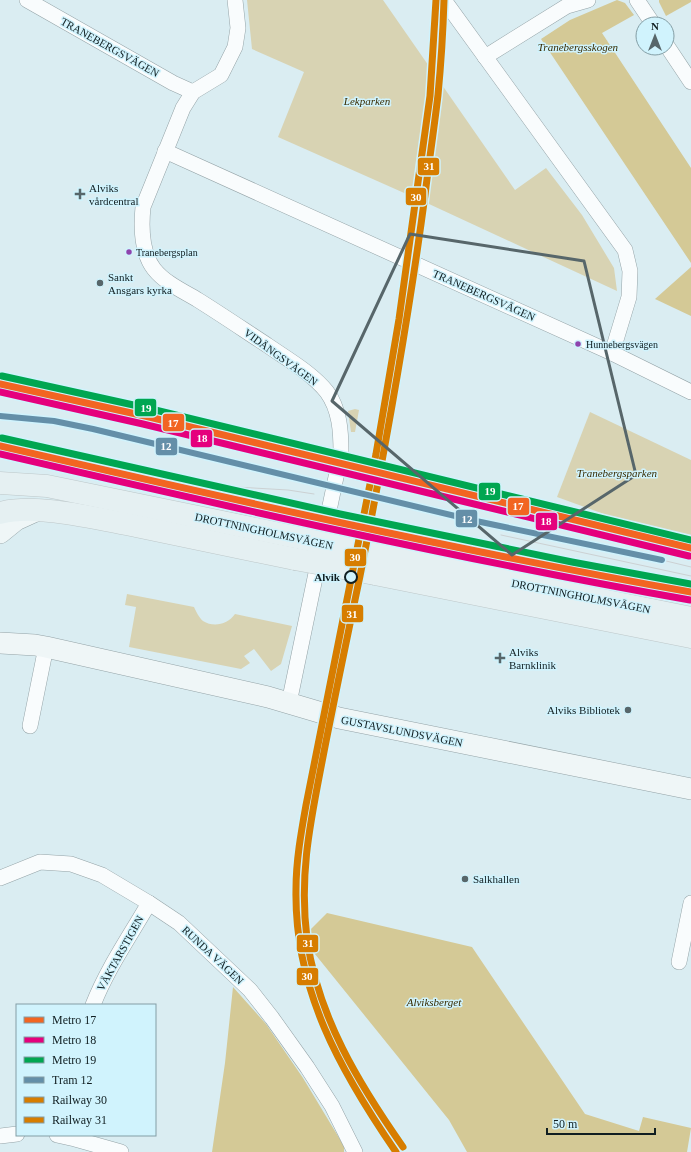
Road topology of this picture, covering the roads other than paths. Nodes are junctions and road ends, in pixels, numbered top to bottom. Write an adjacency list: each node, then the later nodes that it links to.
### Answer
1 (27, 0): 10 (street, TRANEBERGSVÄGEN)
2 (235, 0): 10 (street)
3 (444, 0): 7 (street)
4 (588, 0): 7 (street)
5 (637, 0): 6 (street)
6 (648, 16)
7 (485, 56): 12 (street)
8 (674, 56): 9 (street)
9 (691, 82)
10 (193, 92): 11 (street)
11 (166, 151): 12 (street, TRANEBERGSVÄGEN); 24 (street, VIDÄNGSVÄGEN)
12 (612, 353): 13 (street, TRANEBERGSVÄGEN)
13 (691, 392)
14 (0, 483): 18 (main road, DROTTNINGHOLMSVÄGEN, bridge)
15 (38, 510): 16 (main road, DROTTNINGHOLMSVÄGEN); 17 (street); 18 (main road, DROTTNINGHOLMSVÄGEN, bridge)
16 (0, 513)
17 (0, 533)
18 (377, 564): 19 (main road, DROTTNINGHOLMSVÄGEN); 21 (main road, DROTTNINGHOLMSVÄGEN)
19 (691, 618)
20 (0, 630): 23 (street, GUSTAVSLUNDSVÄGEN)
21 (691, 637)
22 (0, 643): 23 (street, GUSTAVSLUNDSVÄGEN)
23 (41, 646): 24 (street, GUSTAVSLUNDSVÄGEN); 25 (street)
24 (289, 703): 26 (street, GUSTAVSLUNDSVÄGEN)
25 (30, 726)
26 (691, 789)
27 (0, 878): 28 (street, RUNDA VÄGEN)
28 (149, 903): 31 (street, VÄKTARSTIGEN); 36 (street, RUNDA VÄGEN)
29 (691, 903): 30 (street)
30 (680, 962)
31 (93, 1004)
32 (16, 1134): 33 (street)
33 (0, 1136)
34 (62, 1136): 35 (street)
35 (121, 1152)
36 (355, 1152)

